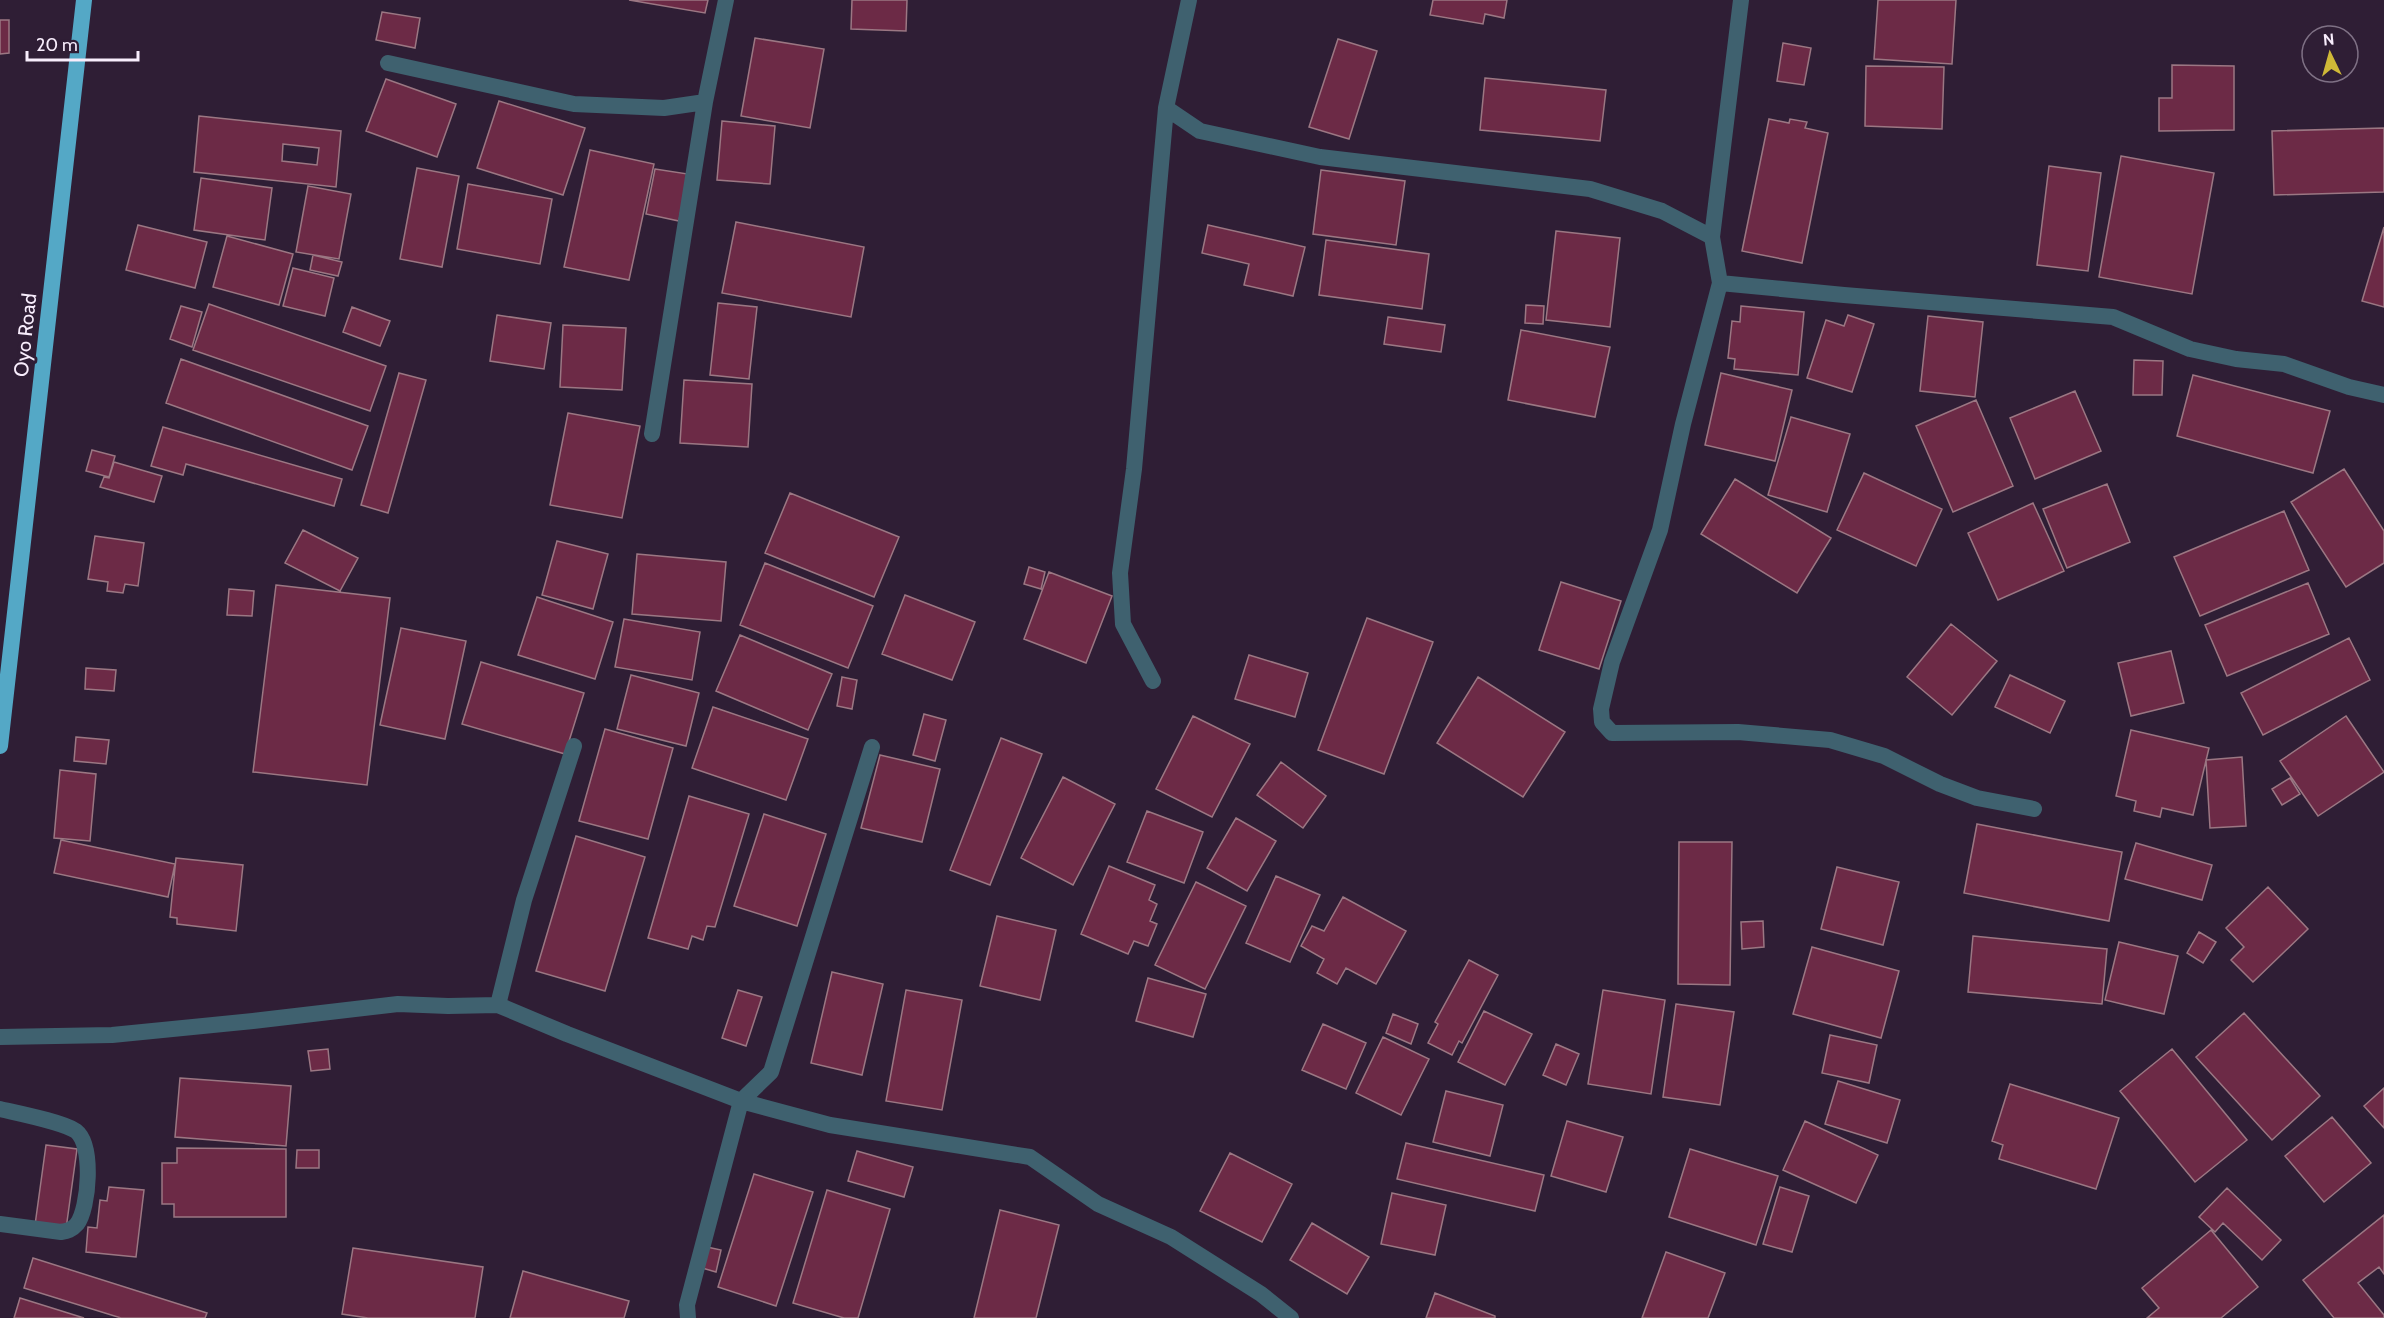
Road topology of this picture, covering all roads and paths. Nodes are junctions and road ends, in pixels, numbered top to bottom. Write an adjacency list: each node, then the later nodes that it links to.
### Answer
1 (84, 0): 13 (highway, Oyo Road)
2 (726, 0): 6 (street)
3 (1189, 0): 7 (street)
4 (1741, 0): 8 (street)
5 (388, 63): 6 (street)
6 (705, 102): 11 (street)
7 (1166, 108): 8 (street); 12 (street)
8 (1712, 237): 9 (street)
9 (1720, 283): 10 (street); 17 (street)
10 (2384, 395)
11 (651, 434)
12 (1154, 681)
13 (2, 693): 14 (highway, Oyo Road)
14 (0, 746)
15 (574, 746): 18 (street)
16 (872, 747): 20 (street)
17 (2034, 809)
18 (498, 1005): 19 (street); 20 (street)
19 (0, 1037)
20 (741, 1101): 23 (street); 24 (street)
21 (0, 1108): 22 (street)
22 (0, 1224)
23 (688, 1318)
24 (1290, 1318)

